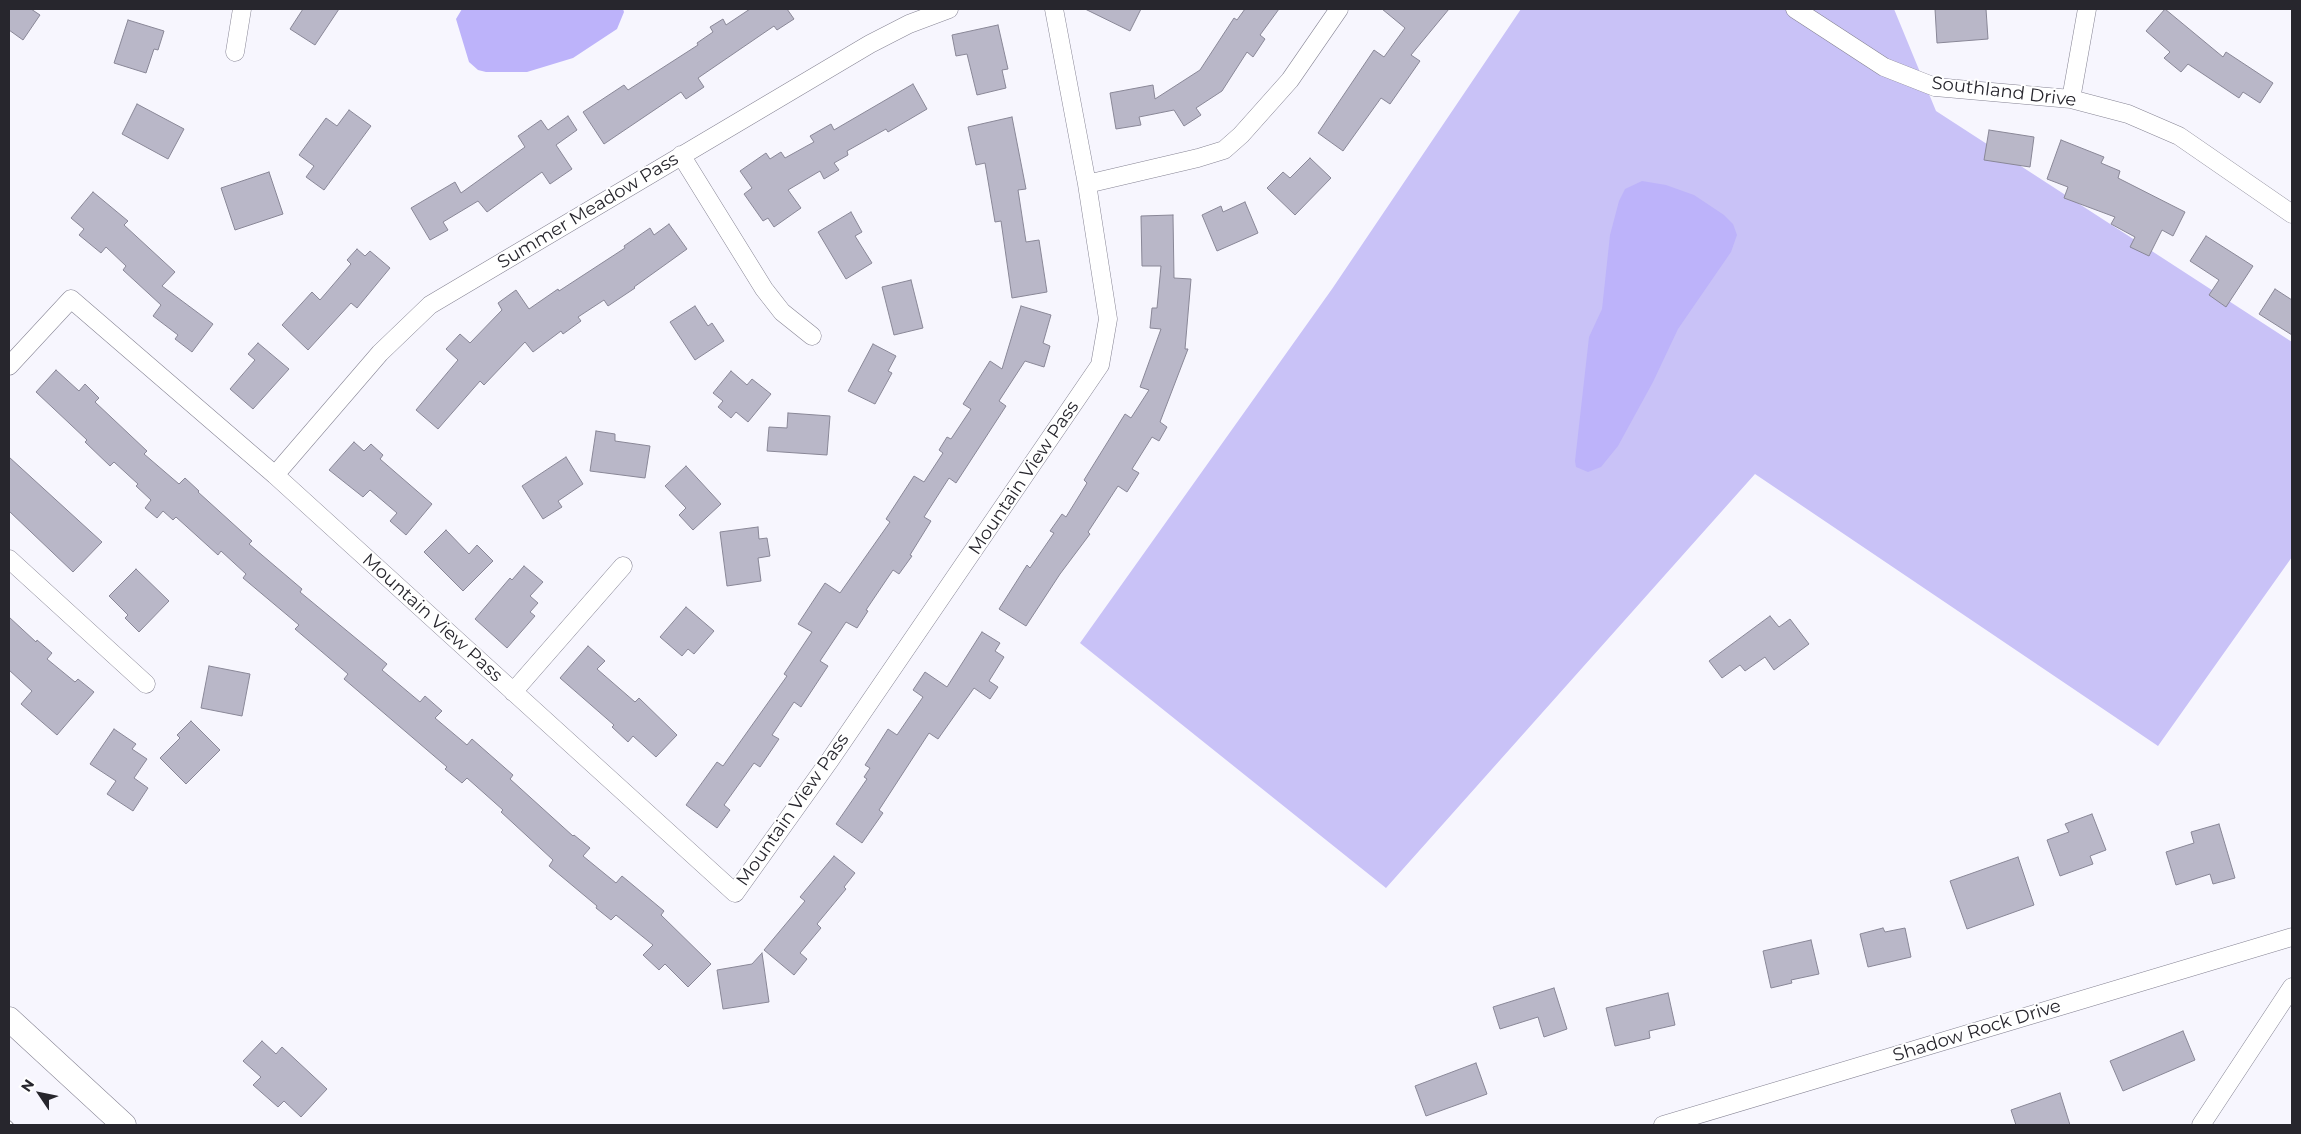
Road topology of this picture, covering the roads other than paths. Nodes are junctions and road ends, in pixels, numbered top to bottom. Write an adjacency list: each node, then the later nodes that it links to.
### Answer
1 (242, 9): 7 (street)
2 (949, 9): 9 (street, Summer Meadow Pass)
3 (1054, 9): 10 (street, Mountain View Pass)
4 (1339, 9): 10 (street)
5 (1796, 9): 8 (street, Southland Drive)
6 (2087, 9): 8 (street)
7 (235, 52)
8 (2071, 99): 11 (street, Southland Drive)
9 (680, 155): 12 (street); 14 (street, Summer Meadow Pass)
10 (1087, 184): 18 (street, Mountain View Pass)
11 (2292, 214)
12 (812, 336)
13 (9, 366): 14 (street, Mountain View Pass)
14 (275, 475): 18 (street, Mountain View Pass)
15 (9, 559): 17 (street)
16 (623, 566): 18 (street)
17 (146, 684)
18 (513, 692)
19 (2292, 937): 23 (street, Shadow Rock Drive)
20 (2292, 986): 24 (street)
21 (9, 1019): 22 (main road)
22 (124, 1125)
23 (1663, 1125)
24 (2201, 1125)

